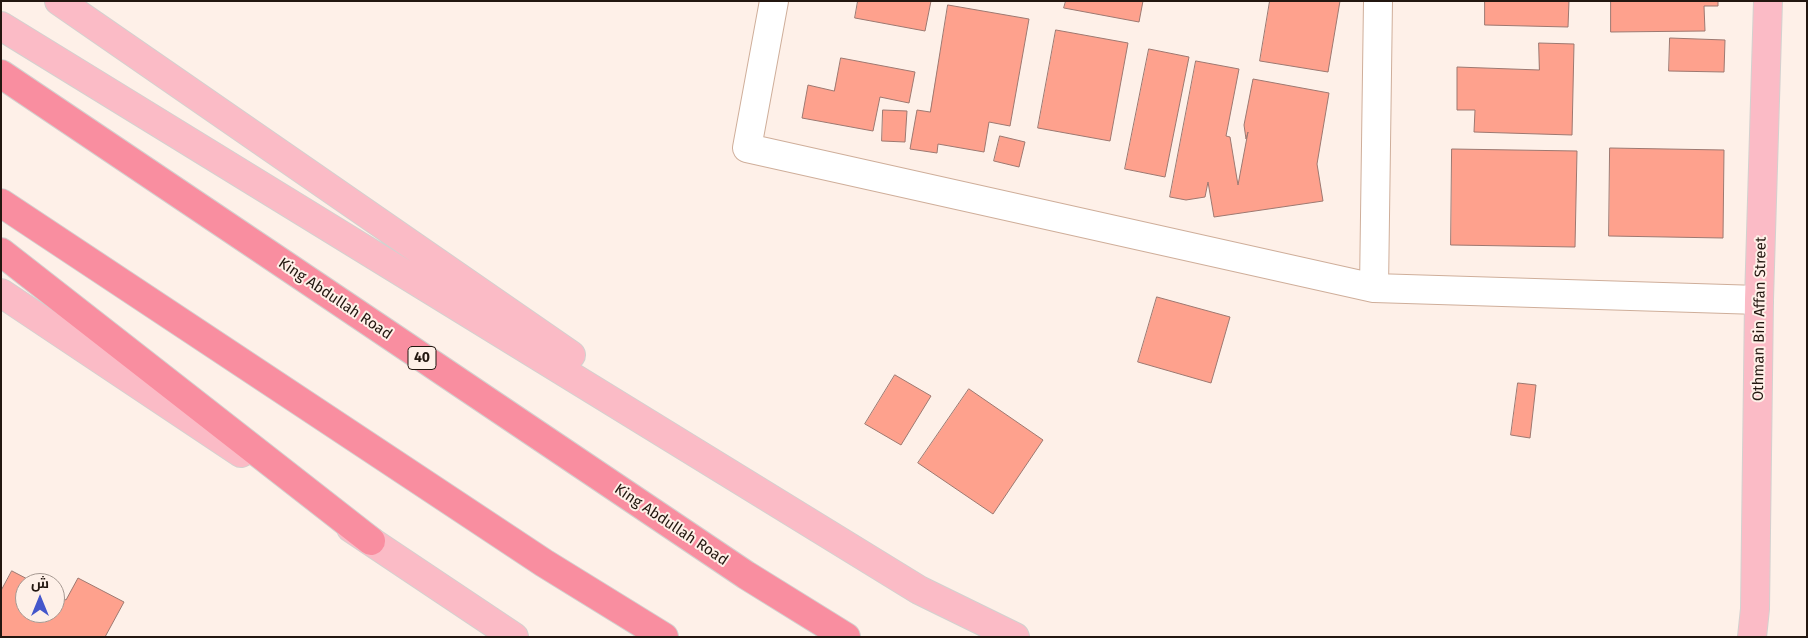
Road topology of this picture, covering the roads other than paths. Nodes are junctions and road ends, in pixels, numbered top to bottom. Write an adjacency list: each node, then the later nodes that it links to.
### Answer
1 (60, 1): 12 (main road)
2 (774, 1): 9 (street)
3 (1378, 1): 9 (street)
4 (1768, 1): 11 (main road, Othman Bin Affan Street)
5 (1, 26): 12 (main road)
6 (1, 74): 16 (highway, King Abdullah Road / 40)
7 (1, 203): 15 (highway)
8 (1, 252): 13 (highway)
9 (1374, 288): 11 (street)
10 (1, 293): 13 (main road)
11 (1759, 300): 18 (main road, Othman Bin Affan Street)
12 (828, 534): 17 (main road)
13 (371, 541): 14 (main road)
14 (514, 637)
15 (664, 637)
16 (846, 637)
17 (1015, 637)
18 (1752, 637)

